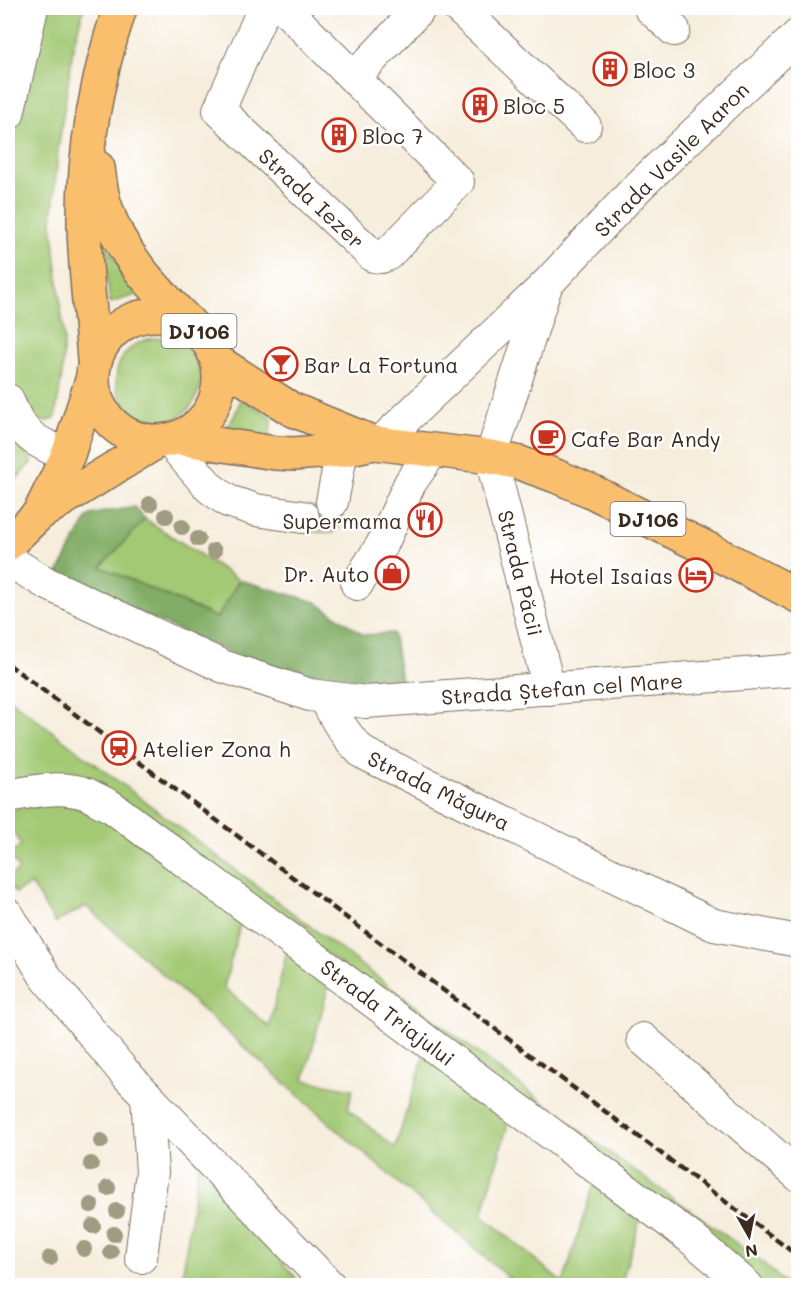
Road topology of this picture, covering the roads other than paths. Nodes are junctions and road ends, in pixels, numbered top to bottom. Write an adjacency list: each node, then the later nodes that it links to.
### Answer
1 (32, 8): 11 (street)
2 (120, 8): 13 (main road)
3 (264, 8): 10 (street, Strada Iezer)
4 (284, 8): 10 (street, Strada Iezer)
5 (420, 8): 10 (street)
6 (459, 8): 12 (street)
7 (650, 8): 8 (street)
8 (674, 30)
9 (798, 35): 14 (street, Strada Vasile Aaron)
10 (355, 77)
11 (8, 114)
12 (585, 126)
13 (91, 134): 15 (main road); 17 (main road)
14 (546, 285): 20 (street, Strada Vasile Aaron); 23 (street, Strada Vasile Aaron)
15 (189, 323): 16 (main road, DJ106); 17 (main road, DJ106)
16 (218, 362): 19 (main road, DJ106); 20 (main road, DJ106)
17 (93, 370): 19 (main road, DJ106); 22 (main road, DJ106)
18 (8, 400): 22 (street)
19 (168, 440): 20 (main road, DJ106); 25 (street); 26 (main road, DJ106)
20 (365, 446): 21 (main road, DJ106); 24 (street)
21 (433, 450): 23 (main road, DJ106); 28 (street)
22 (68, 455): 26 (main road, DJ106)
23 (491, 457): 29 (main road, DJ106); 31 (street, Strada Păcii)
24 (332, 502)
25 (303, 517)
26 (24, 528)
27 (8, 560): 32 (street)
28 (357, 584)
29 (798, 596)
30 (798, 670): 31 (street, Strada Ștefan cel Mare)
31 (549, 689): 32 (street, Strada Ștefan cel Mare)
32 (326, 699): 35 (street, Strada Măgura)
33 (8, 796): 41 (street, Strada Triajului)
34 (8, 915): 37 (street)
35 (798, 941)
36 (643, 1039): 38 (street)
37 (147, 1096): 39 (street); 40 (street)
38 (798, 1175)
39 (141, 1257)
40 (330, 1286)
41 (747, 1286)

